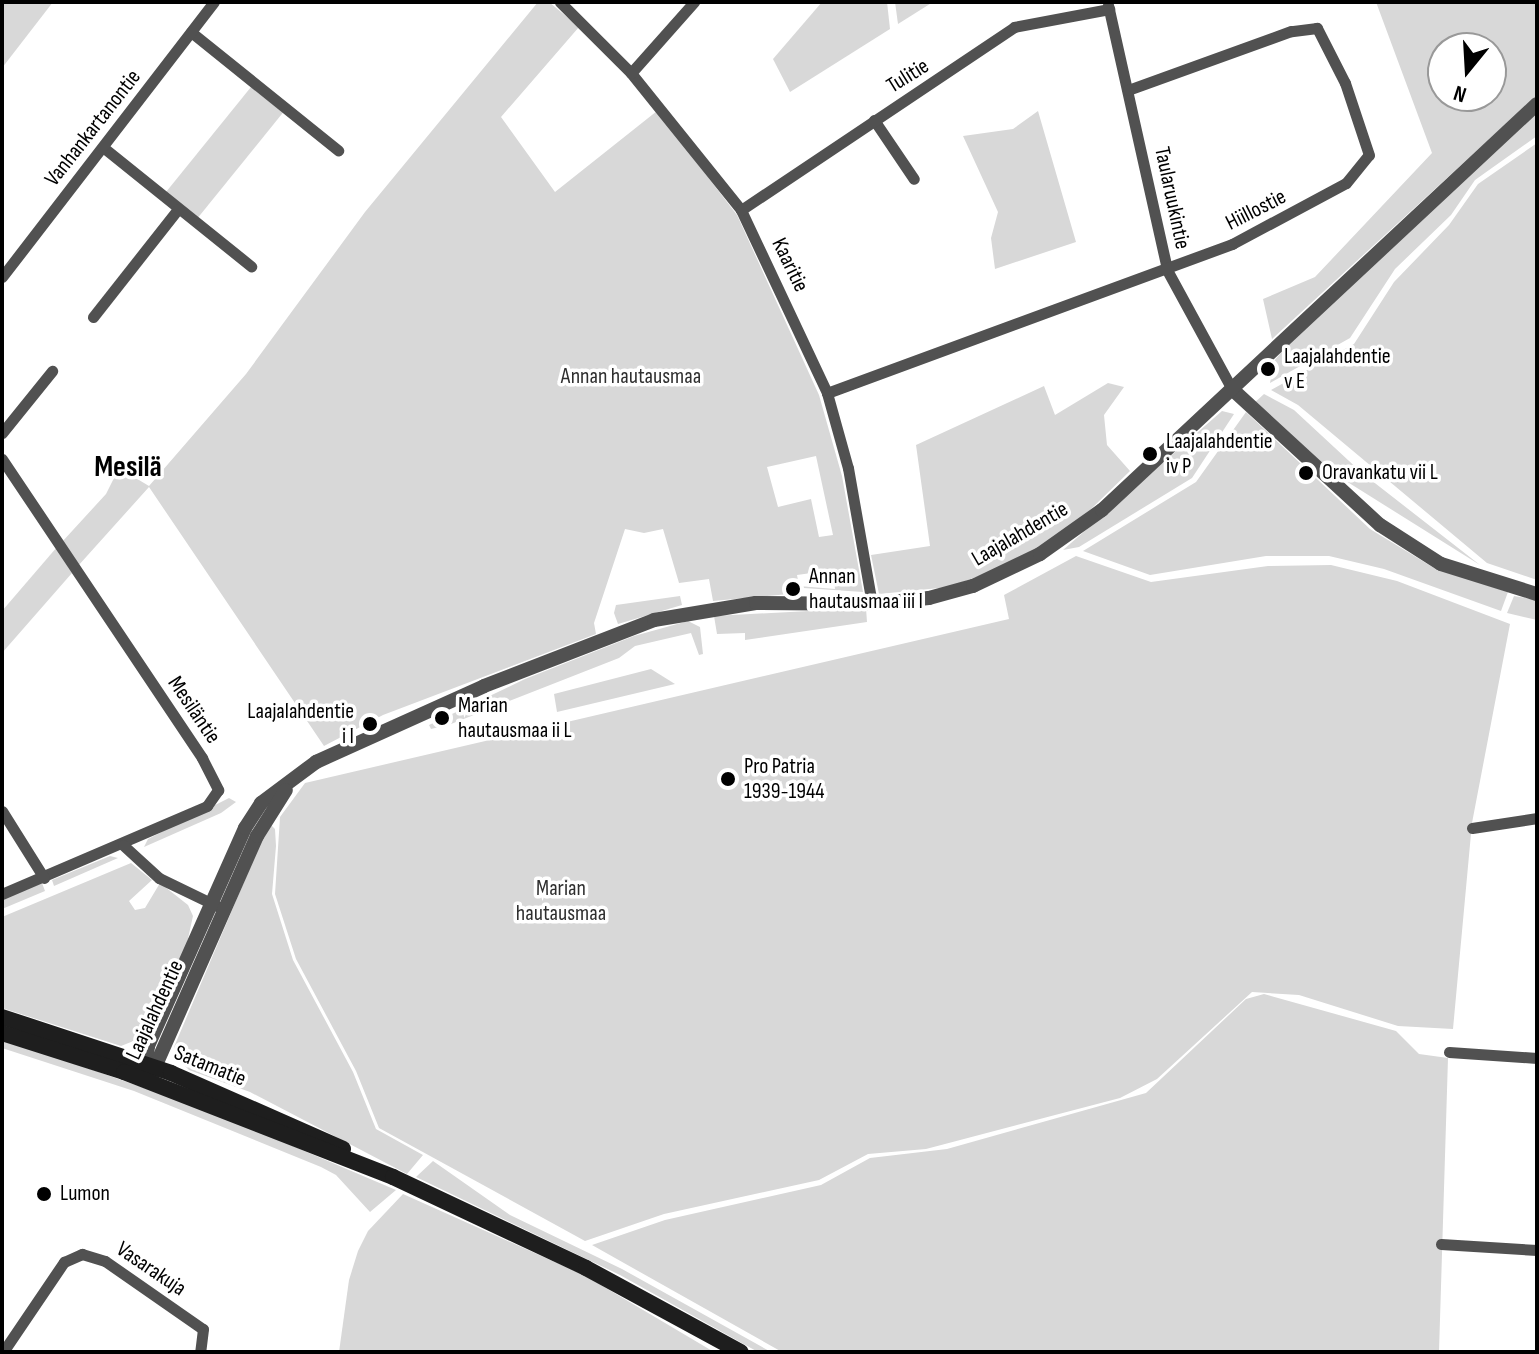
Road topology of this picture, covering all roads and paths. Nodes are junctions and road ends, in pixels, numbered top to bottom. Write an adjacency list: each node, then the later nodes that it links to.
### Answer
1 (214, 2): 5 (street, Vanhankartanontie)
2 (560, 2): 6 (street, Kaaritie)
3 (694, 2): 6 (street)
4 (1108, 6): 7 (street, Taularuukintie); 9 (street, Tulitie)
5 (191, 32): 10 (street, Vanhankartanontie); 11 (street)
6 (631, 73): 14 (street, Kaaritie)
7 (1128, 90): 16 (street, Taularuukintie); 16 (street, Hiillostie)
8 (1537, 104): 20 (street, Laajalahdentie)
9 (874, 120): 12 (street); 14 (street, Tulitie)
10 (104, 148): 13 (street); 17 (street, Vanhankartanontie)
11 (338, 150)
12 (914, 179)
13 (178, 209): 15 (street); 18 (street)
14 (741, 210): 21 (street, Kaaritie)
15 (251, 266)
16 (1167, 270): 20 (street, Taularuukintie); 21 (street, Hiillostie)
17 (2, 277)
18 (93, 317)
19 (52, 371): 22 (street)
20 (1232, 389): 24 (street); 25 (street, Laajalahdentie)
21 (827, 393): 25 (street, Kaaritie)
22 (2, 433)
23 (2, 459): 30 (street, Mesiläntie)
24 (1537, 594)
25 (872, 604): 26 (street, Laajalahdentie)
26 (301, 773): 33 (street, Laajalahdentie); 34 (street, Laajalahdentie)
27 (2, 811): 31 (street)
28 (1537, 818): 29 (street)
29 (1472, 828)
30 (123, 845): 31 (street); 33 (street)
31 (44, 878): 32 (street)
32 (2, 894)
33 (209, 902): 34 (street); 39 (street, Laajalahdentie)
34 (223, 909): 39 (street, Laajalahdentie)
35 (2, 1017): 39 (main road, Satamatie)
36 (2, 1033): 39 (main road, Satamatie)
37 (1449, 1052): 38 (street)
38 (1537, 1058)
39 (148, 1070): 44 (main road, Satamatie)
40 (1441, 1244): 41 (street)
41 (1537, 1250)
42 (3, 1352): 43 (street, Vasarakuja)
43 (200, 1352)
44 (741, 1352)

